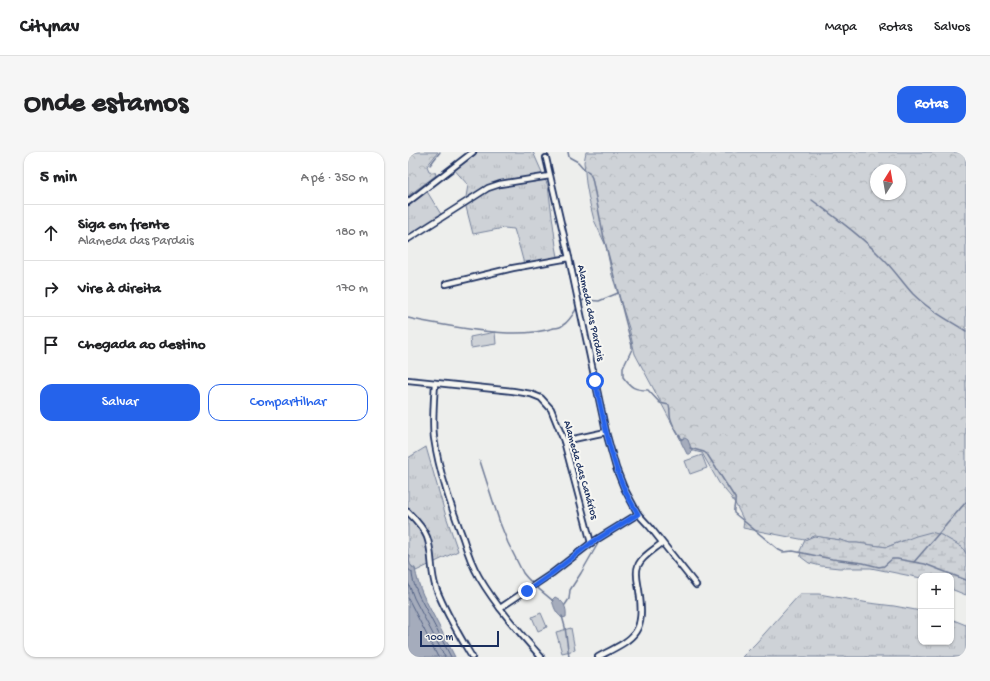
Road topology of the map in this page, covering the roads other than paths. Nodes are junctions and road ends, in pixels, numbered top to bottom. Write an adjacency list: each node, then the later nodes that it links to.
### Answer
1 (473, 152): 4 (street)
2 (546, 158): 3 (street, Alameda das Pardais)
3 (550, 176): 5 (street); 6 (street, Alameda das Pardais)
4 (408, 202)
5 (408, 239)
6 (569, 258): 7 (street); 10 (street, Alameda das Pardais)
7 (446, 284)
8 (408, 380): 9 (street, Alameda das Canários)
9 (435, 383): 11 (street, Alameda das Canários); 17 (street)
10 (606, 432): 11 (street); 13 (street, Alameda das Pardais)
11 (564, 441): 14 (street, Alameda das Canários)
12 (408, 512): 18 (street)
13 (638, 514): 14 (street); 15 (street, Alameda das Pardais)
14 (591, 543): 17 (street)
15 (662, 543): 16 (street, Alameda das Pardais); 20 (street)
16 (696, 585)
17 (500, 608): 19 (street)
18 (472, 657)
19 (541, 657)
20 (598, 657)

